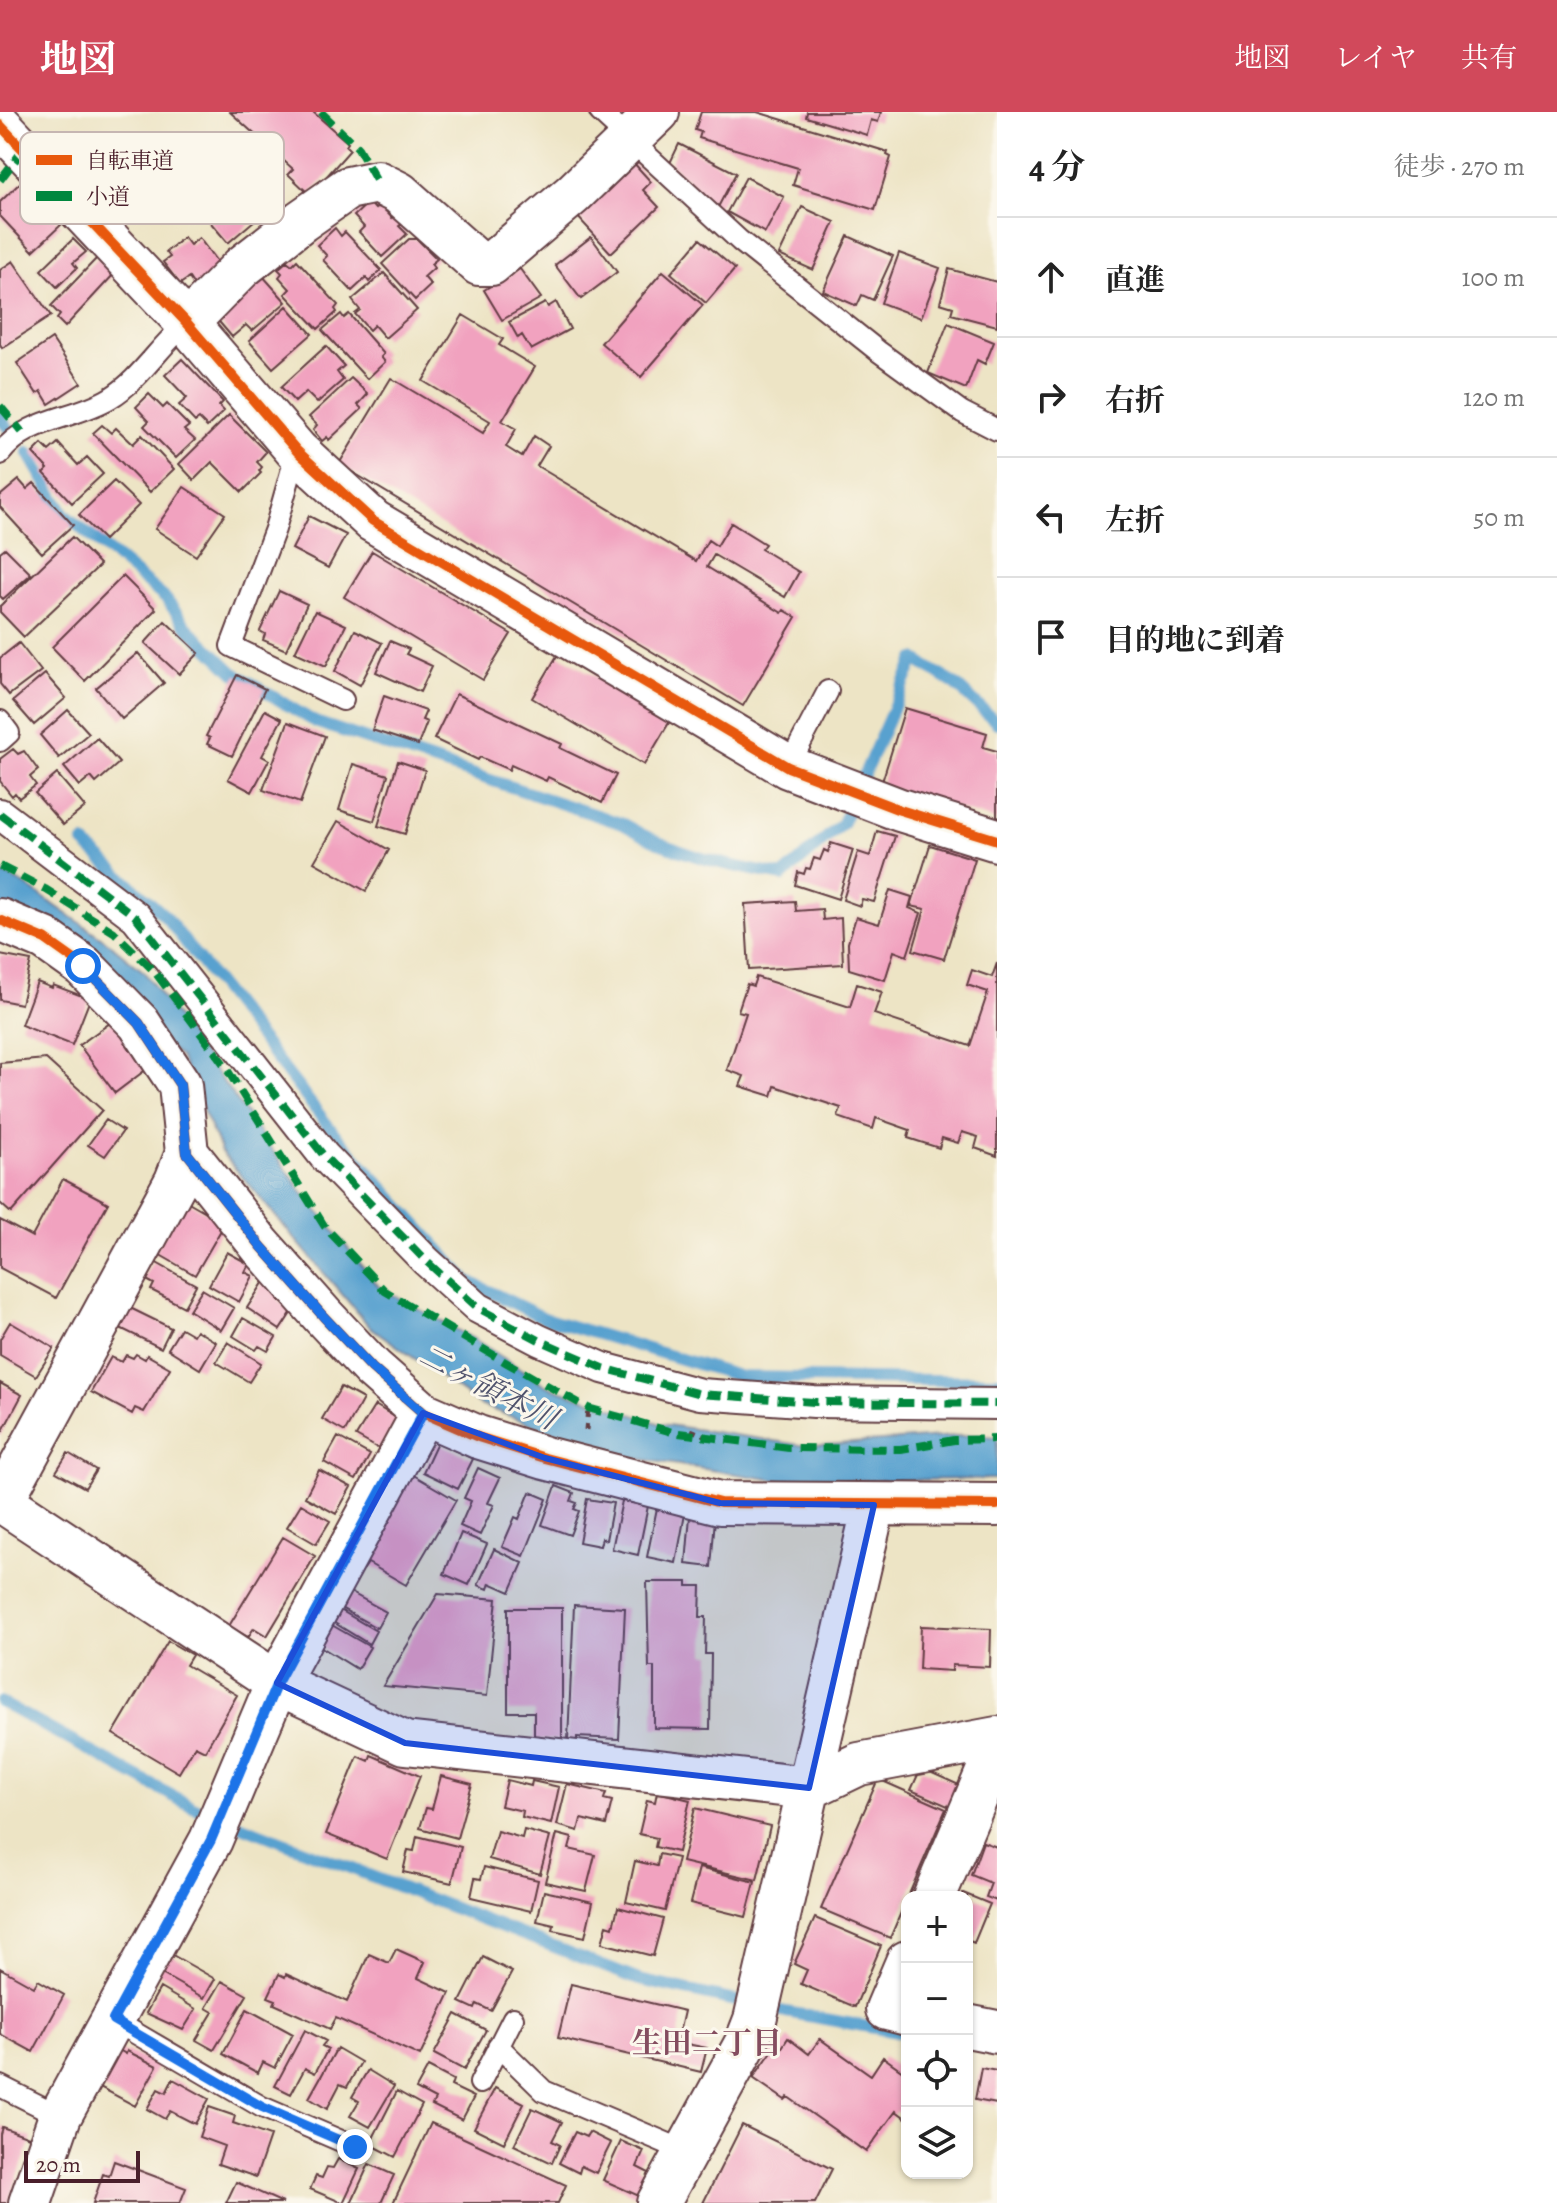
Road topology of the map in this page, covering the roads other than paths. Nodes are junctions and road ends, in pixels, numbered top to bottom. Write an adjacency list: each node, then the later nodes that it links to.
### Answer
1 (600, 112): 3 (lane)
2 (0, 125): 4 (street)
3 (645, 126): 6 (street); 7 (lane)
4 (20, 146)
5 (94, 224): 6 (street)
6 (187, 323): 8 (street); 9 (lane)
7 (997, 430)
8 (297, 451): 11 (lane); 14 (street)
9 (0, 454)
10 (828, 691): 14 (lane)
11 (343, 700)
12 (0, 721): 13 (lane)
13 (0, 741)
14 (788, 767): 16 (street)
15 (0, 814): 19 (street)
16 (997, 840)
17 (0, 920): 18 (street)
18 (187, 1153): 20 (street); 21 (street)
19 (997, 1404)
20 (423, 1413): 22 (street); 24 (street)
21 (1, 1500): 24 (street)
22 (874, 1505): 23 (street); 27 (street)
23 (997, 1505)
24 (277, 1683): 27 (street); 32 (street)
25 (997, 1738): 27 (street)
26 (997, 1749): 28 (street)
27 (809, 1788): 40 (street)
28 (937, 1891)
29 (901, 1976): 30 (street)
30 (901, 2012)
31 (513, 2018): 35 (lane)
32 (113, 2020): 38 (street); 39 (lane)
33 (973, 2027): 34 (street)
34 (997, 2032)
35 (498, 2046): 36 (lane); 40 (lane)
36 (480, 2083)
37 (0, 2086): 38 (lane)
38 (60, 2116): 41 (street)
39 (355, 2147)
40 (685, 2151): 42 (street)
41 (30, 2203)
42 (658, 2203)

